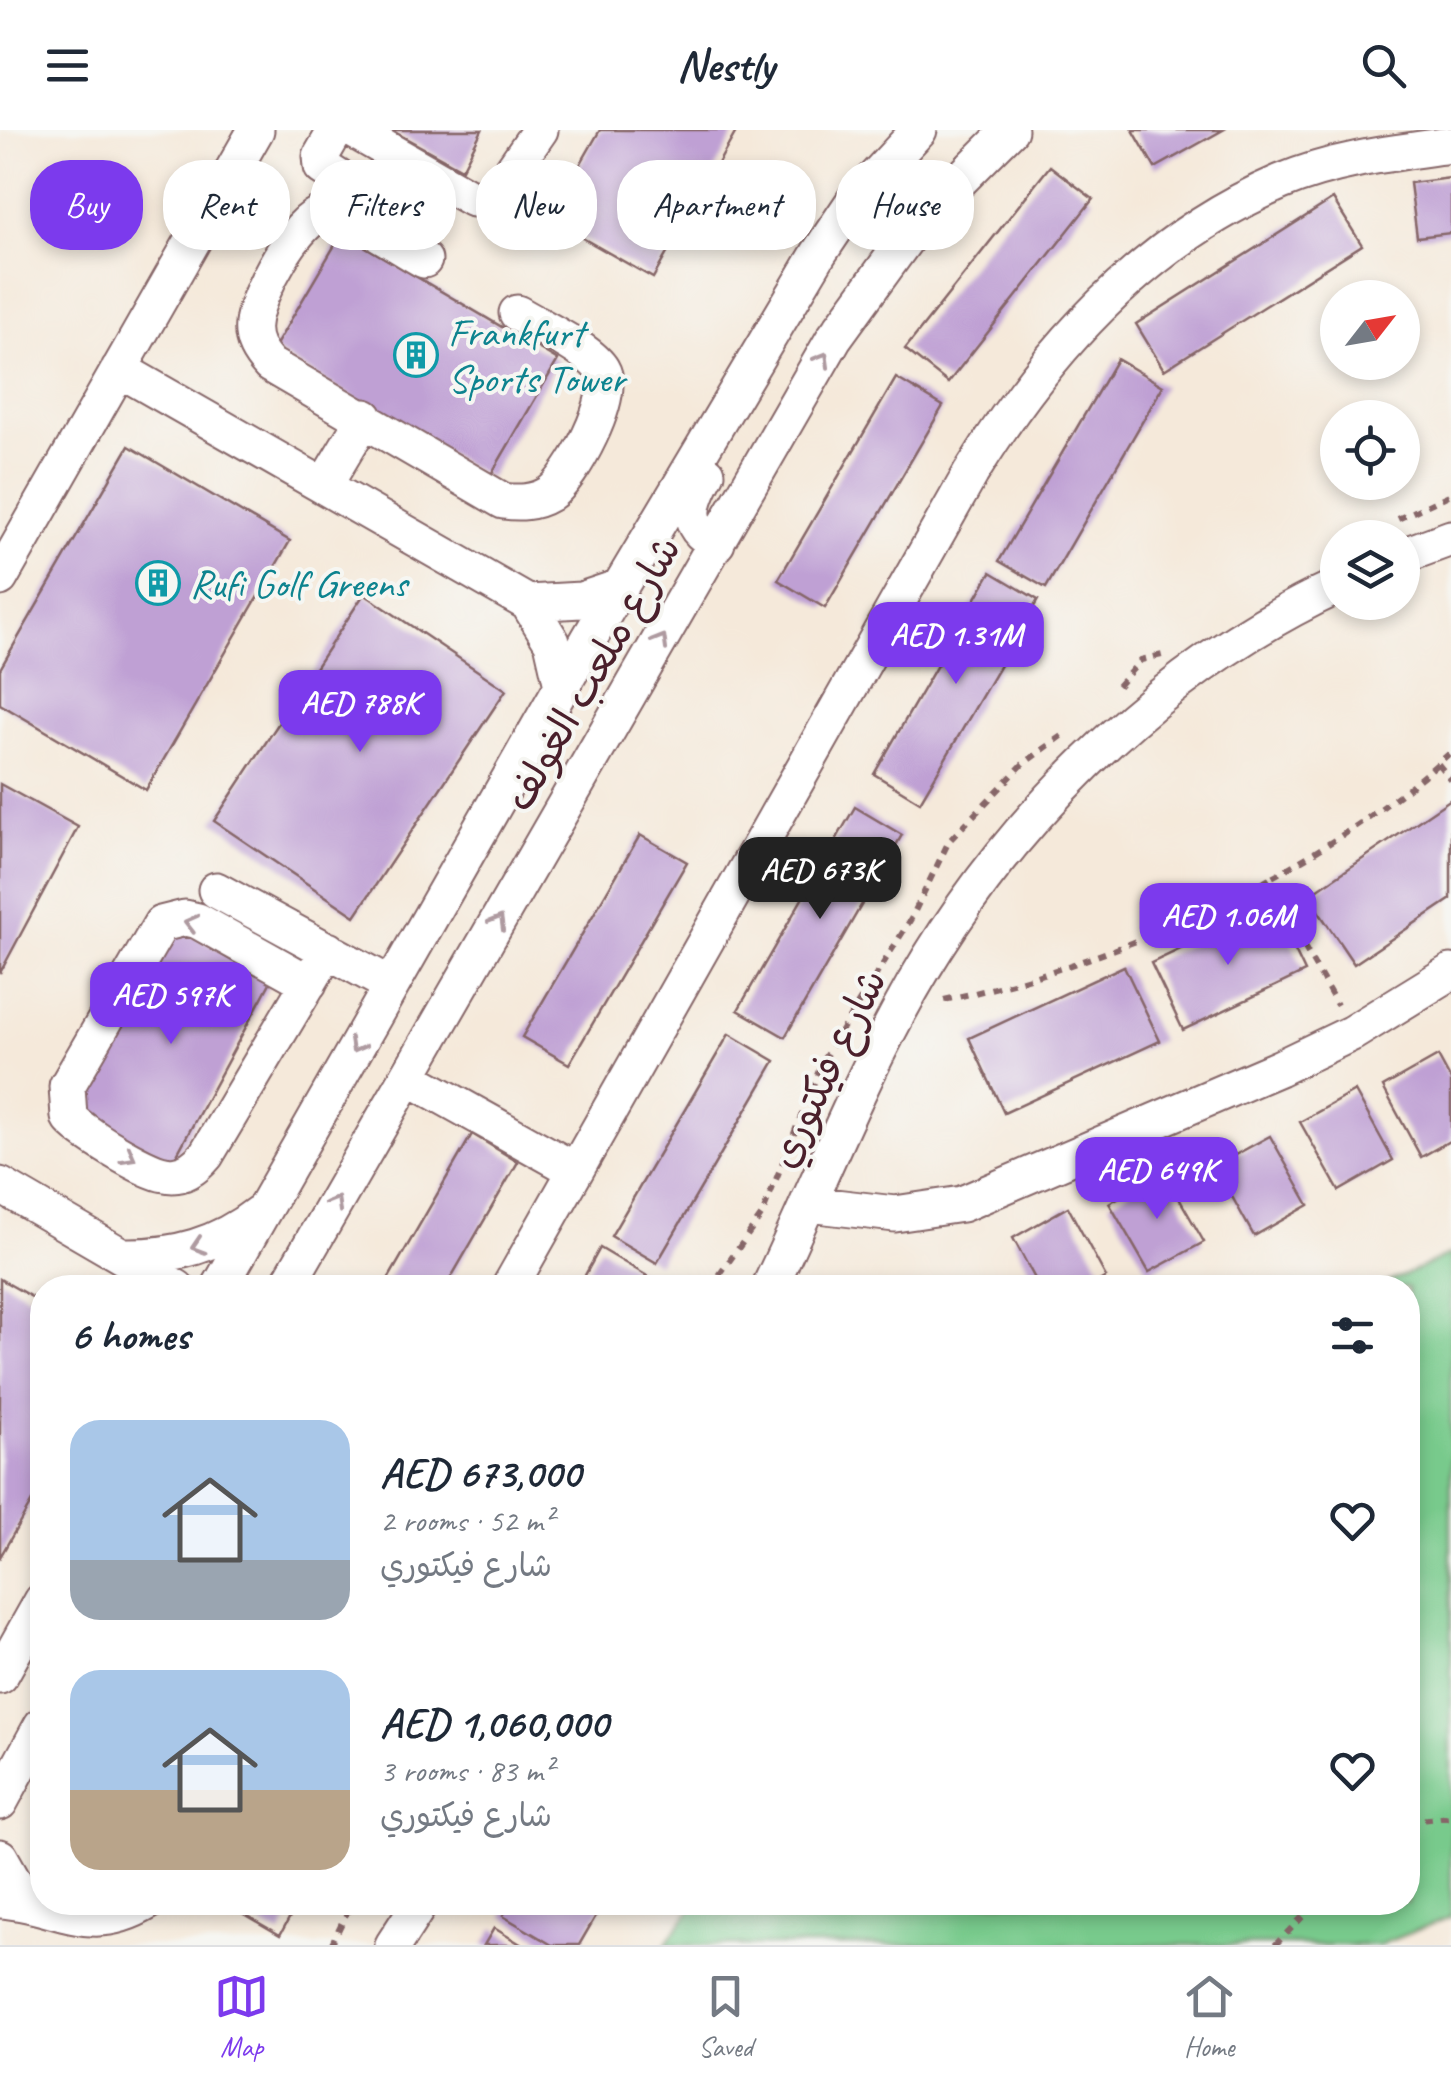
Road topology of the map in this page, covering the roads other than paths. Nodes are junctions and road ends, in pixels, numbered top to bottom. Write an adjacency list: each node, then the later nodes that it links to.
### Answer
1 (256, 130): 11 (street)
2 (353, 130): 3 (street)
3 (540, 130)
4 (919, 130): 6 (street, شارع ملعب الغولف)
5 (1010, 130): 15 (street, شارع ملعب الغولف, one-way to 5)
6 (883, 144): 10 (street, شارع ملعب الغولف)
7 (1451, 145): 28 (street)
8 (424, 260): 12 (street)
9 (517, 313): 12 (street)
10 (752, 364): 15 (street); 18 (street, شارع ملعب الغولف)
11 (119, 369): 13 (street); 17 (street)
12 (365, 417): 13 (street)
13 (324, 486): 20 (street)
14 (1451, 538): 16 (street)
15 (717, 543): 27 (street, شارع ملعب الغولف, one-way to 15)
16 (1420, 549)
17 (0, 578)
18 (620, 587): 20 (street); 21 (street, شارع ملعب الغولف)
19 (1320, 596): 30 (street, شارع فيكتوري)
20 (528, 603): 21 (street)
21 (562, 686): 26 (street, شارع ملعب الغولف)
22 (216, 890): 23 (street)
23 (328, 950): 25 (street); 26 (street)
24 (1451, 972): 30 (street)
25 (308, 982): 25 (street, one-way to 25)
26 (391, 985): 31 (street, شارع ملعب الغولف, one-way to 31)
27 (408, 1077): 28 (street); 36 (street, شارع ملعب الغولف, one-way to 27)
28 (575, 1170): 37 (street)
29 (0, 1186): 32 (street)
30 (809, 1204): 38 (street, شارع فيكتوري)
31 (264, 1209): 32 (street, one-way to 32); 35 (street, شارع ملعب الغولف)
32 (123, 1256): 33 (street); 34 (street)
33 (133, 1275)
34 (156, 1275)
35 (226, 1275)
36 (294, 1275)
37 (515, 1275)
38 (774, 1275)
39 (30, 1622): 40 (street)
40 (0, 1676)
41 (30, 1747): 42 (street)
42 (0, 1802)
43 (0, 1856): 44 (street)
44 (12, 1901)
45 (61, 1915): 46 (street)
46 (117, 1915)
47 (413, 1915): 48 (street)
48 (393, 1945)

